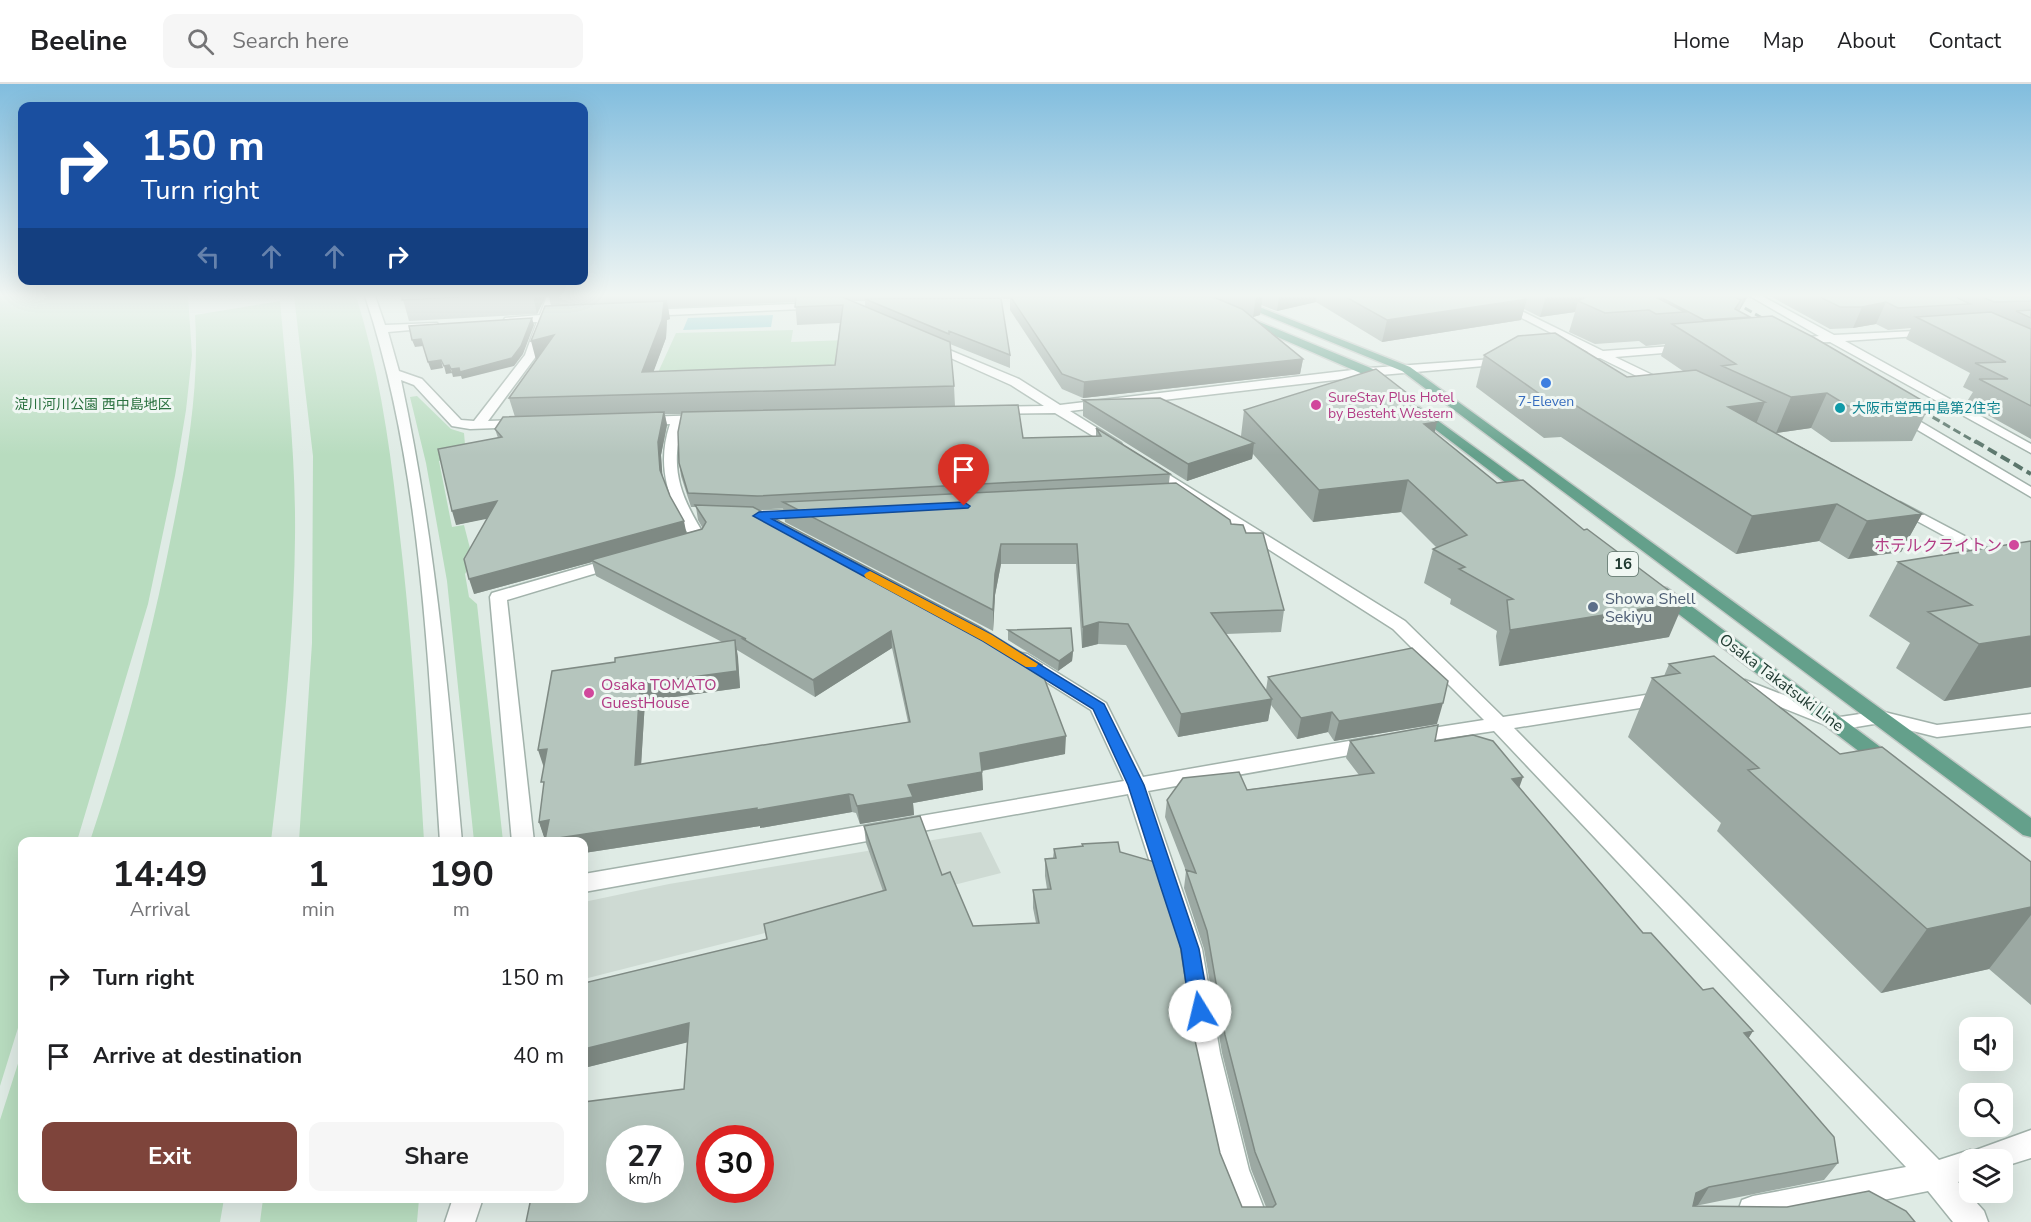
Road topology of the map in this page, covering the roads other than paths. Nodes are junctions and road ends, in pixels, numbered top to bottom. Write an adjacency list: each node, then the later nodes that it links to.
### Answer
1 (387, 349): 16 (street)
2 (533, 349): 25 (street)
3 (939, 349): 19 (street)
4 (1321, 349): 15 (main road, Osaka Takatsuki Line / 16)
5 (1352, 349): 14 (main road, Osaka Takatsuki Line / 16)
6 (1591, 349): 11 (street)
7 (1677, 349): 11 (street)
8 (1795, 349): 10 (street)
9 (1849, 349): 26 (street)
10 (1798, 351)
11 (1601, 354): 12 (street); 17 (street)
12 (1556, 358)
13 (1522, 360): 14 (street)
14 (1406, 369): 15 (street); 45 (main road, Osaka Takatsuki Line / 16)
15 (1369, 372): 19 (street); 31 (main road, Osaka Takatsuki Line / 16)
16 (394, 373): 25 (street); 52 (street)
17 (1674, 390)
18 (1889, 407): 27 (street)
19 (1058, 409): 20 (street); 28 (street)
20 (975, 411)
21 (714, 419): 22 (street)
22 (678, 420): 23 (street); 32 (street)
23 (631, 421)
24 (537, 424): 25 (street)
25 (478, 425)
26 (2031, 449)
27 (2031, 493)
28 (1193, 495): 29 (street); 47 (street)
29 (1169, 496)
30 (1889, 501): 41 (street)
31 (1541, 502)
32 (682, 513): 34 (street); 38 (street)
33 (817, 513): 36 (street)
34 (704, 514)
35 (726, 514): 36 (street)
36 (759, 516): 37 (street)
37 (790, 532)
38 (665, 548)
39 (632, 558): 53 (street)
40 (1644, 579): 48 (main road, Osaka Takatsuki Line / 16)
41 (2031, 579)
42 (1008, 650): 50 (street)
43 (1722, 690): 48 (street)
44 (1686, 695): 47 (street)
45 (1880, 717): 46 (street); 48 (street); 51 (main road, Osaka Takatsuki Line / 16)
46 (2031, 720)
47 (1497, 722): 50 (street); 58 (street)
48 (1838, 724): 49 (main road, Osaka Takatsuki Line / 16)
49 (1902, 775)
50 (1136, 785): 54 (street); 64 (street)
51 (2031, 829)
52 (451, 837)
53 (522, 837)
54 (588, 882)
55 (2031, 1144): 56 (street)
56 (2013, 1150)
57 (1959, 1168): 58 (street)
58 (1934, 1176): 61 (street); 65 (street)
59 (454, 1203): 62 (street)
60 (466, 1203): 63 (street)
61 (1732, 1215)
62 (453, 1222)
63 (460, 1222)
64 (1254, 1222)
65 (1973, 1222)

